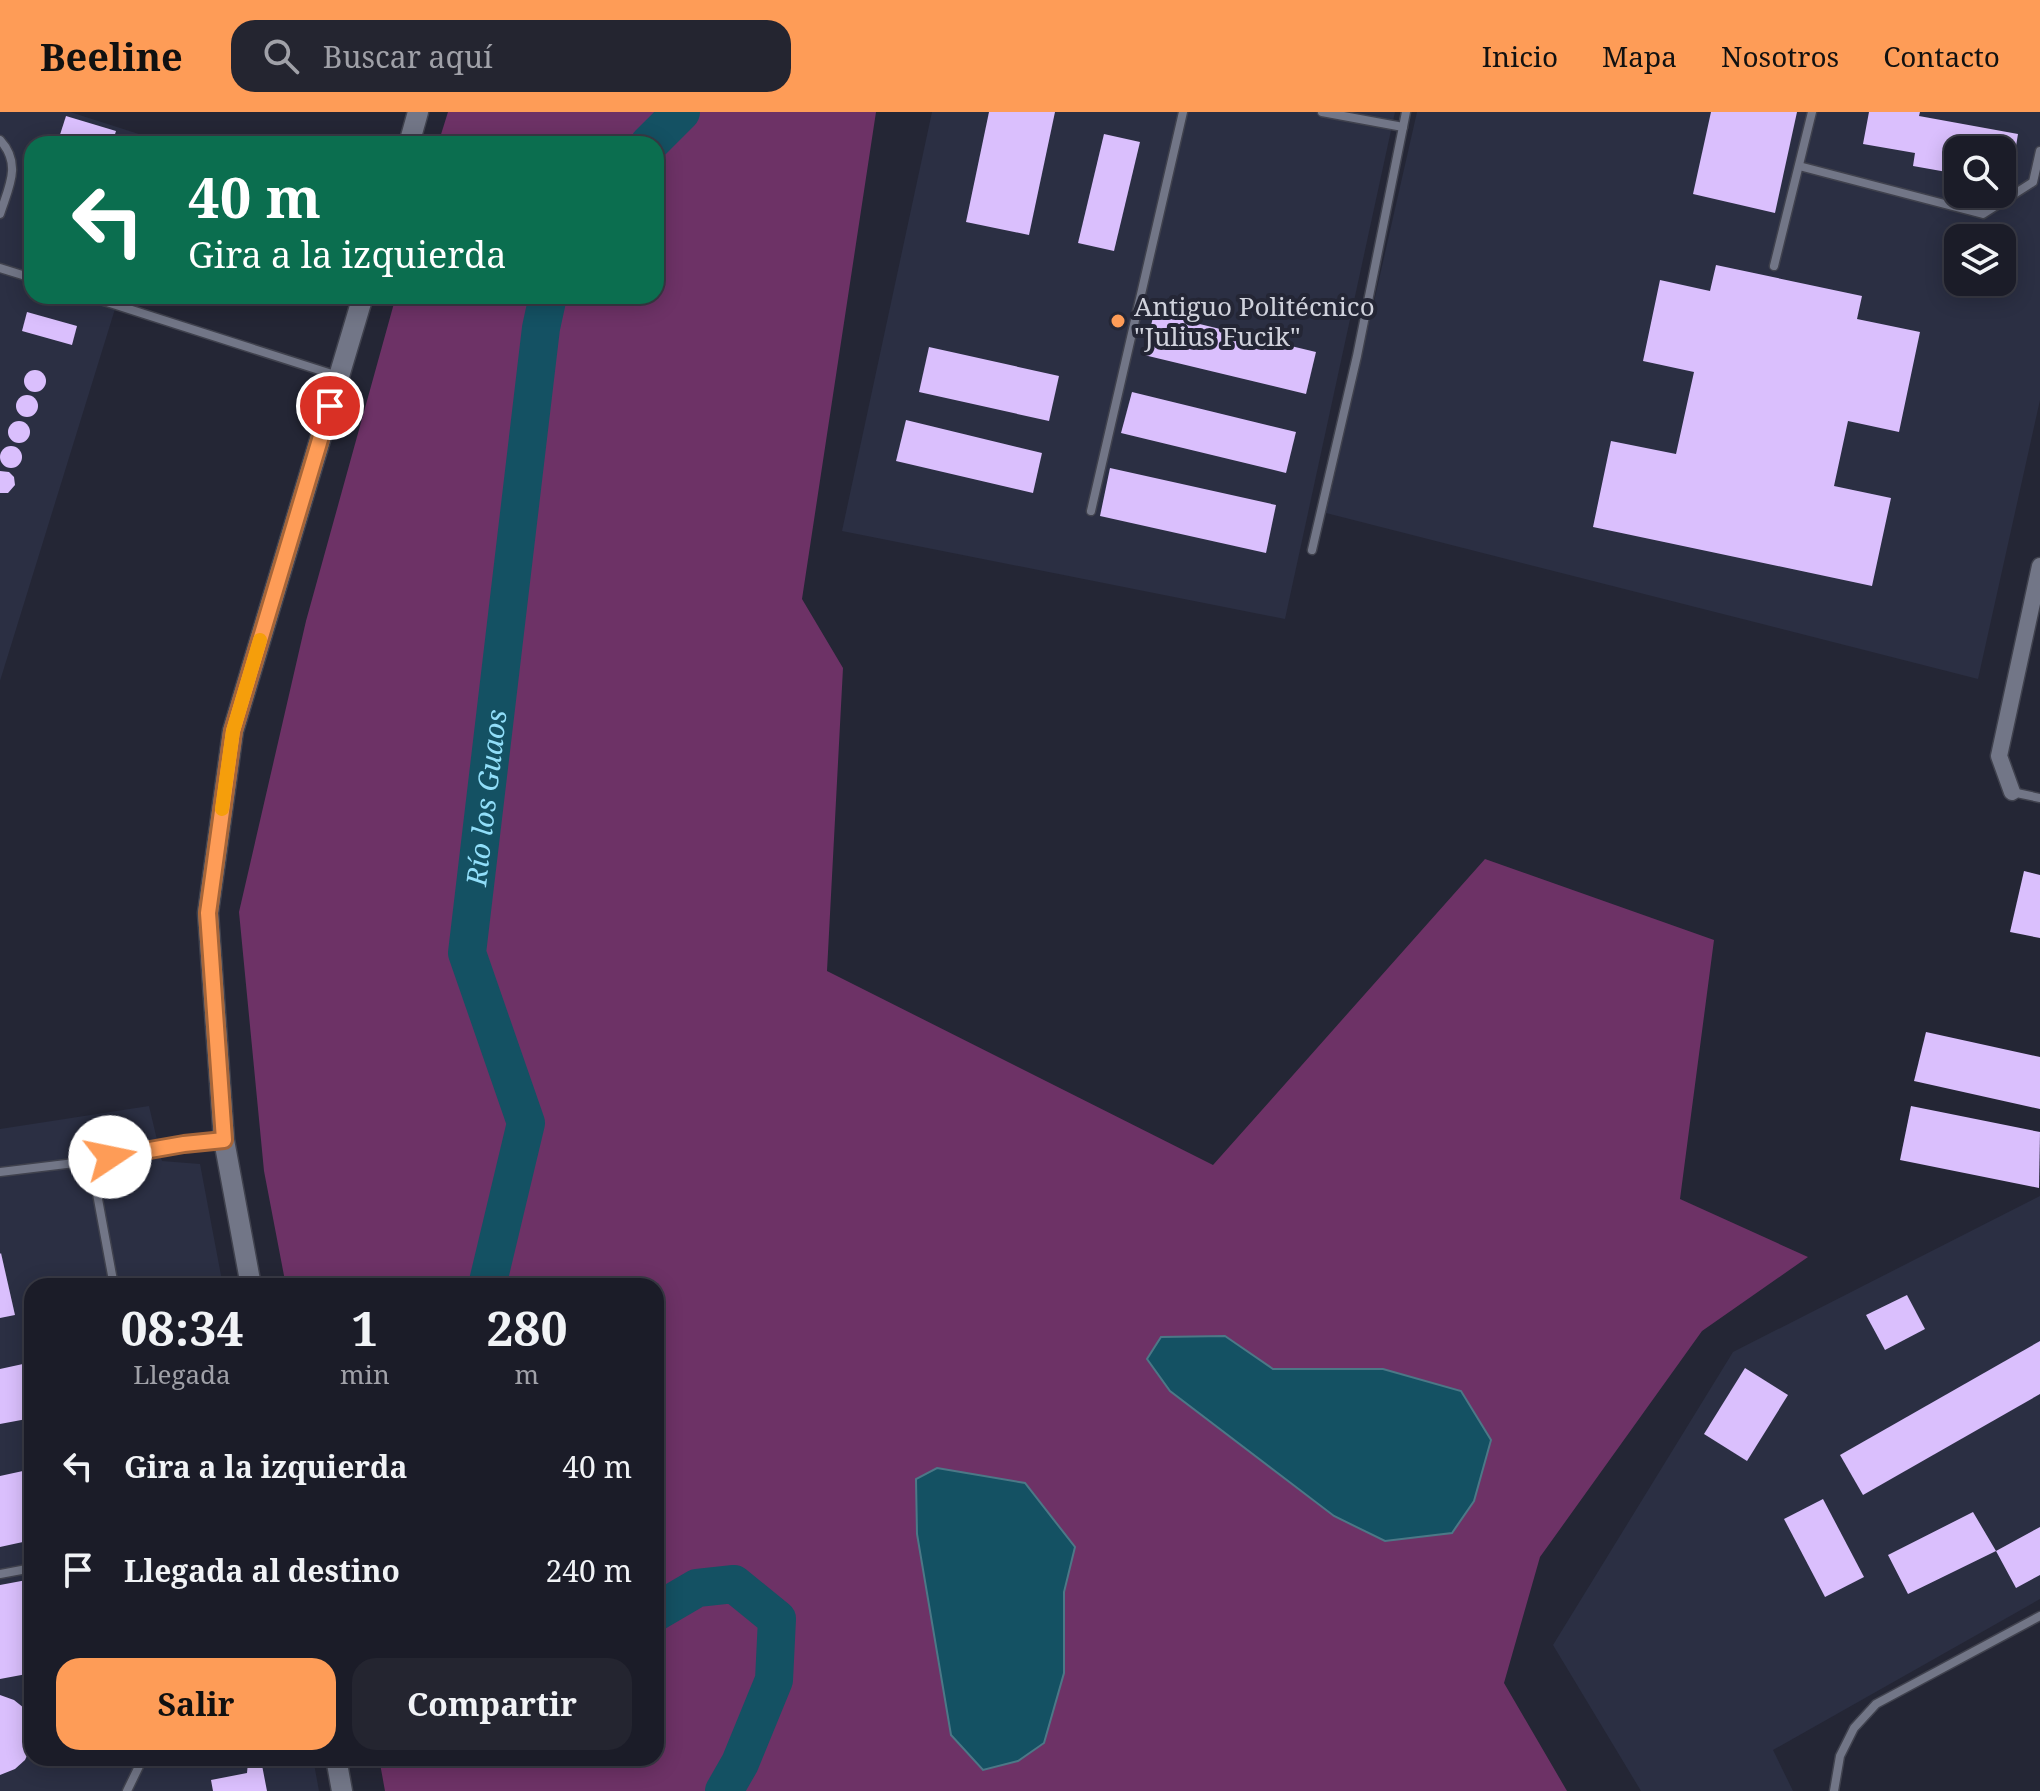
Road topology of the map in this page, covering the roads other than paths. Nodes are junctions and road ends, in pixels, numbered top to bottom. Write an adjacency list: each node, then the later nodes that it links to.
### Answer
1 (418, 112): 7 (street)
2 (1183, 112): 18 (lane)
3 (1322, 112): 6 (lane)
4 (1406, 112): 6 (lane)
5 (1812, 112): 10 (lane)
6 (1403, 127): 19 (lane)
7 (411, 136)
8 (0, 140): 11 (lane)
9 (2040, 151): 10 (lane)
10 (1799, 166): 12 (lane)
11 (0, 214)
12 (1774, 266)
13 (0, 268): 14 (lane)
14 (24, 276)
15 (113, 304): 17 (lane)
16 (361, 304): 17 (street)
17 (339, 376): 23 (street)
18 (1091, 511)
19 (1312, 550)
20 (2040, 566): 21 (street)
21 (2012, 792): 22 (lane)
22 (2040, 798)
23 (224, 1140): 24 (lane); 27 (street)
24 (91, 1161): 25 (lane); 26 (lane)
25 (0, 1172)
26 (113, 1278)
27 (250, 1278)
28 (24, 1570): 29 (lane)
29 (0, 1574)
30 (2040, 1616): 35 (lane)
31 (139, 1766): 33 (lane)
32 (337, 1766): 34 (street)
33 (127, 1791)
34 (342, 1791)
35 (1834, 1791)

